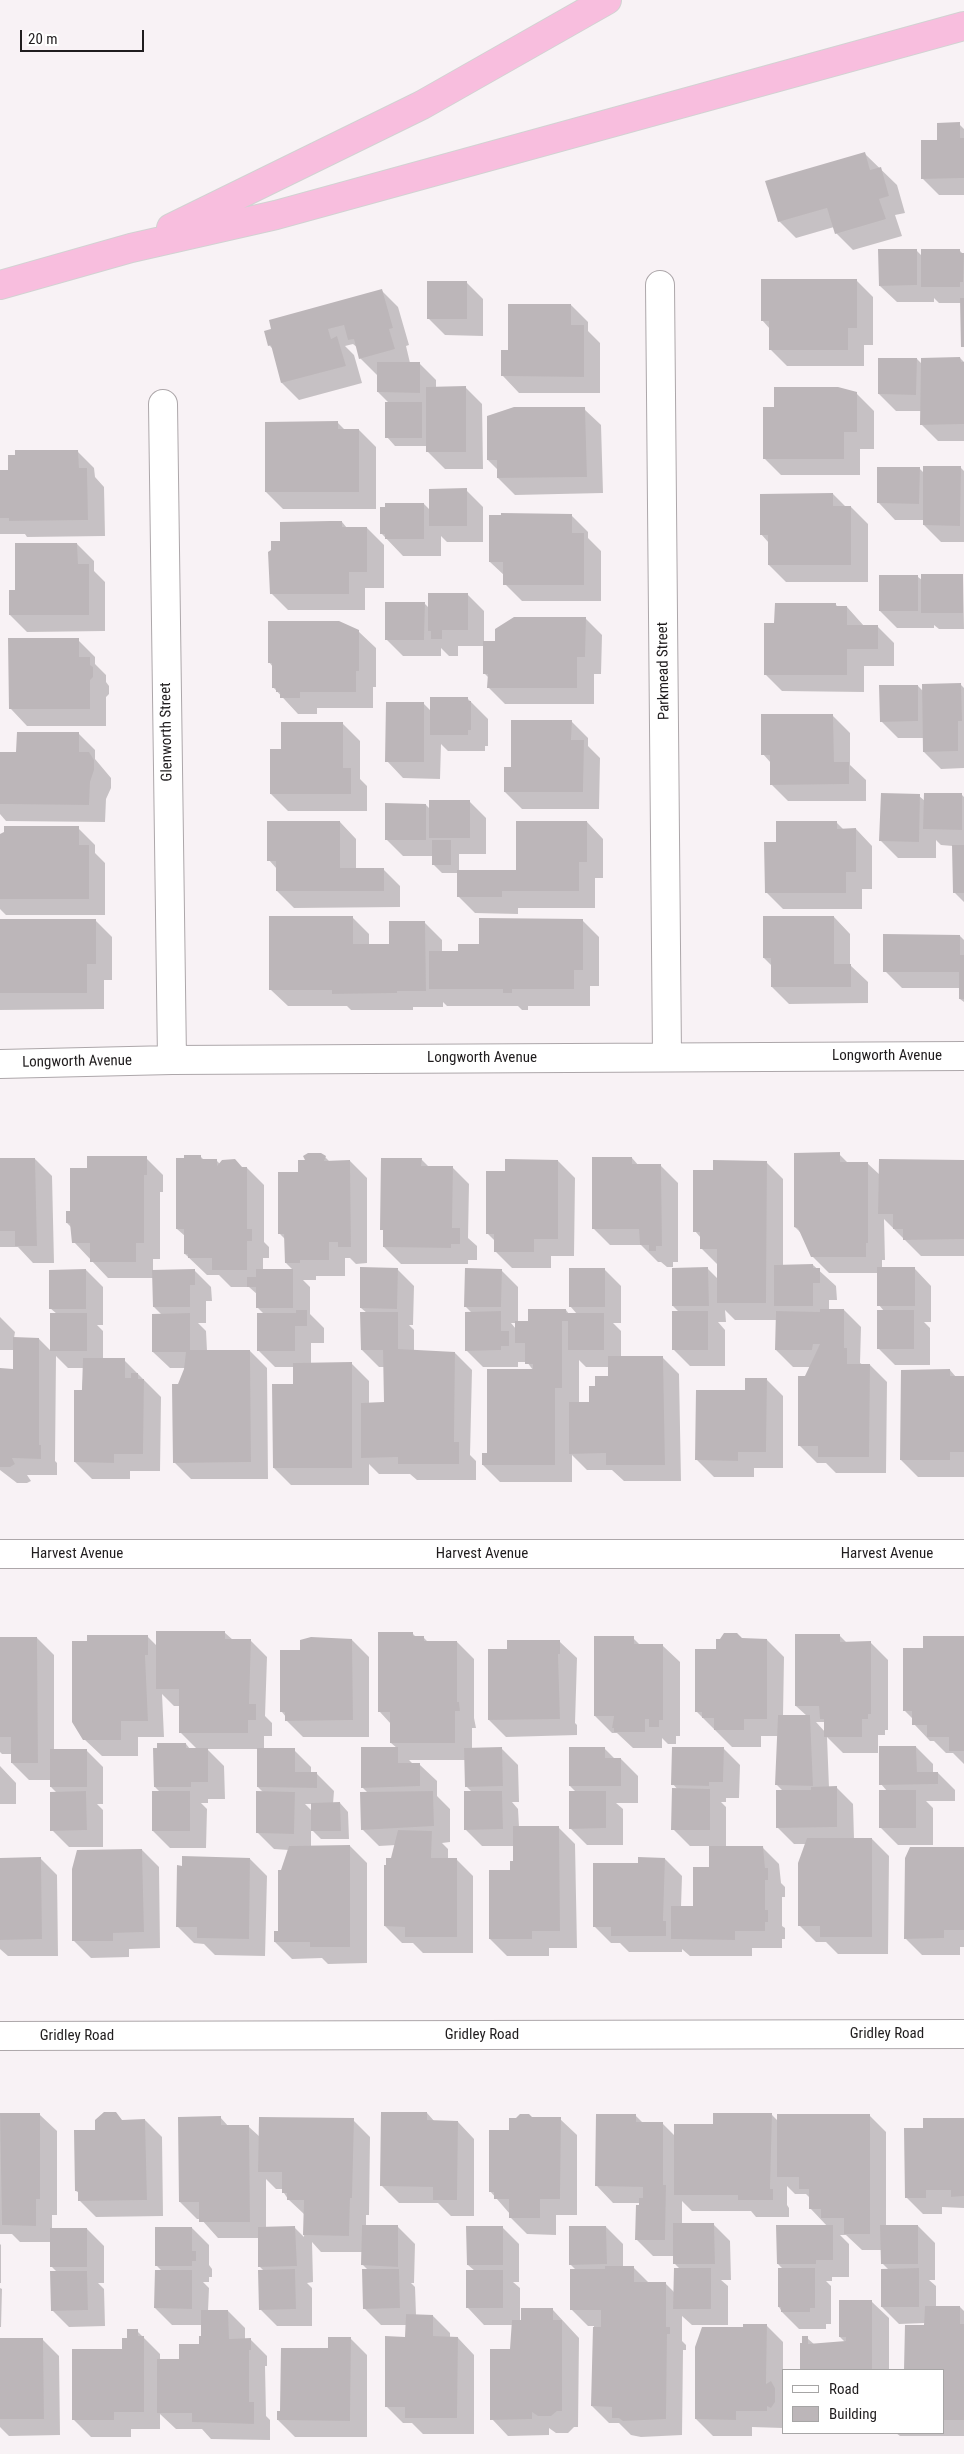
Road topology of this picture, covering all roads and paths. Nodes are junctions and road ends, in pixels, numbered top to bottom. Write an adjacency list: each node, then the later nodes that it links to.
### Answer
1 (607, 0): 3 (highway)
2 (964, 26): 3 (highway)
3 (131, 248): 4 (highway)
4 (0, 285)
5 (660, 285): 8 (street, Parkmead Street)
6 (163, 404): 9 (street, Glenworth Street)
7 (964, 1056): 8 (street, Longworth Avenue)
8 (667, 1057): 9 (street, Longworth Avenue)
9 (172, 1060): 10 (street, Longworth Avenue)
10 (0, 1064)
11 (0, 1554): 12 (street, Harvest Avenue)
12 (964, 1554)
13 (964, 2034): 14 (street, Gridley Road)
14 (0, 2036)

